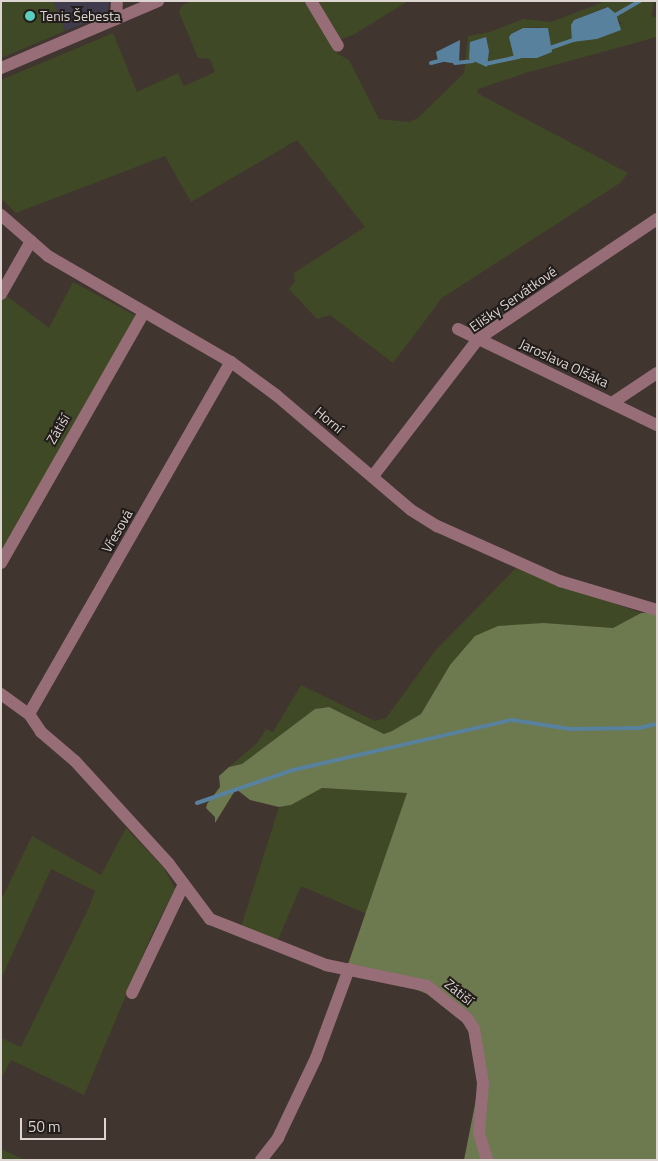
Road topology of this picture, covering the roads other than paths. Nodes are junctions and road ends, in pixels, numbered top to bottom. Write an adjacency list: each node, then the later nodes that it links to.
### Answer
1 (117, 1): 4 (street)
2 (158, 1): 4 (street)
3 (311, 1): 5 (street)
4 (116, 19): 6 (street)
5 (338, 46)
6 (1, 68)
7 (1, 215): 9 (street, Horní)
8 (657, 219): 13 (street, Elišky Servátkové)
9 (31, 240): 10 (street); 11 (street, Horní)
10 (1, 294)
11 (144, 312): 14 (street, Horní); 19 (street, Zátiší)
12 (458, 329): 13 (street, Jaroslava Olšáka)
13 (478, 339): 16 (street, Jaroslava Olšáka); 18 (street, Elišky Servátkové)
14 (231, 362): 18 (street, Horní); 22 (street, Vřesová)
15 (657, 373): 16 (street)
16 (612, 403): 17 (street, Jaroslava Olšáka)
17 (657, 425)
18 (373, 476): 20 (street, Horní)
19 (1, 563)
20 (657, 610)
21 (1, 694): 22 (street, Zátiší)
22 (29, 714): 23 (street, Zátiší)
23 (183, 886): 24 (street, Zátiší); 25 (street)
24 (349, 969): 26 (street); 27 (street, Zátiší)
25 (132, 993)
26 (261, 1160)
27 (487, 1160)

